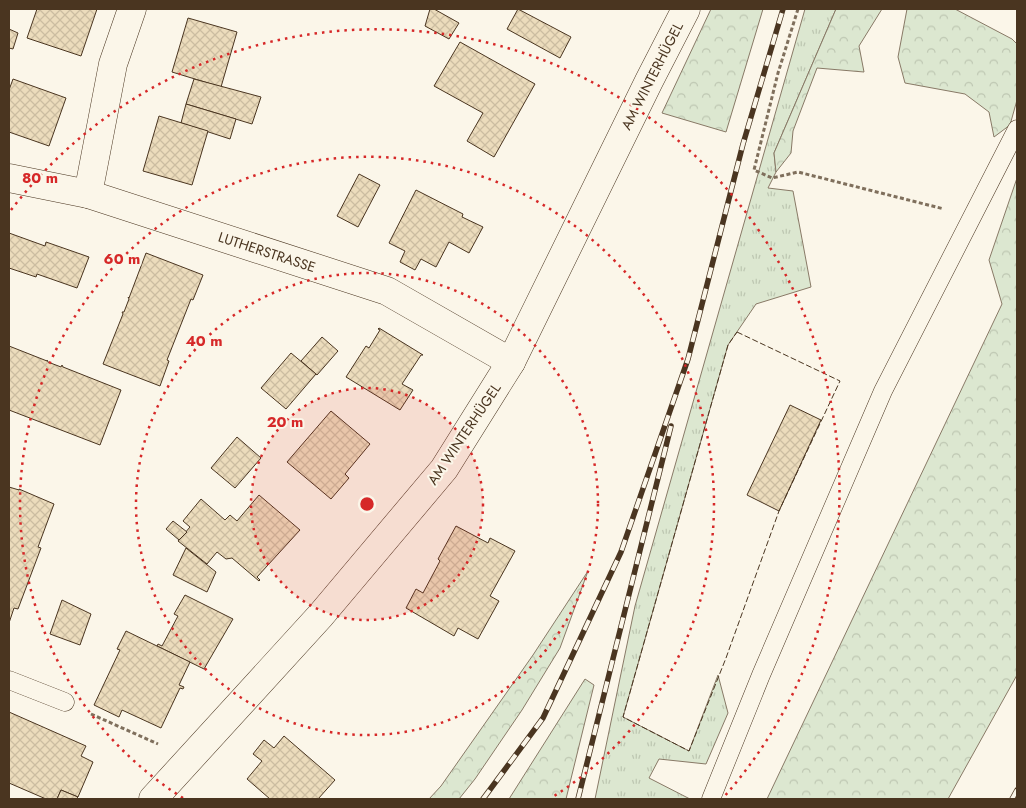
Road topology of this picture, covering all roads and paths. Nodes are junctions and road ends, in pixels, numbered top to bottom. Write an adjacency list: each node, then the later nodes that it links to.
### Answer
1 (132, 9): 6 (street)
2 (686, 9): 8 (street, AM WINTERHÜGEL)
3 (798, 9): 7 (path)
4 (1017, 129): 7 (lane)
5 (9, 178): 6 (street, LUTHERSTRASSE)
6 (88, 194): 8 (street, LUTHERSTRASSE)
7 (973, 216): 13 (lane)
8 (511, 362): 11 (street, AM WINTERHÜGEL)
9 (9, 680): 10 (lane)
10 (65, 702): 11 (path)
11 (191, 759): 12 (street, AM WINTERHÜGEL)
12 (153, 799)
13 (711, 799)

